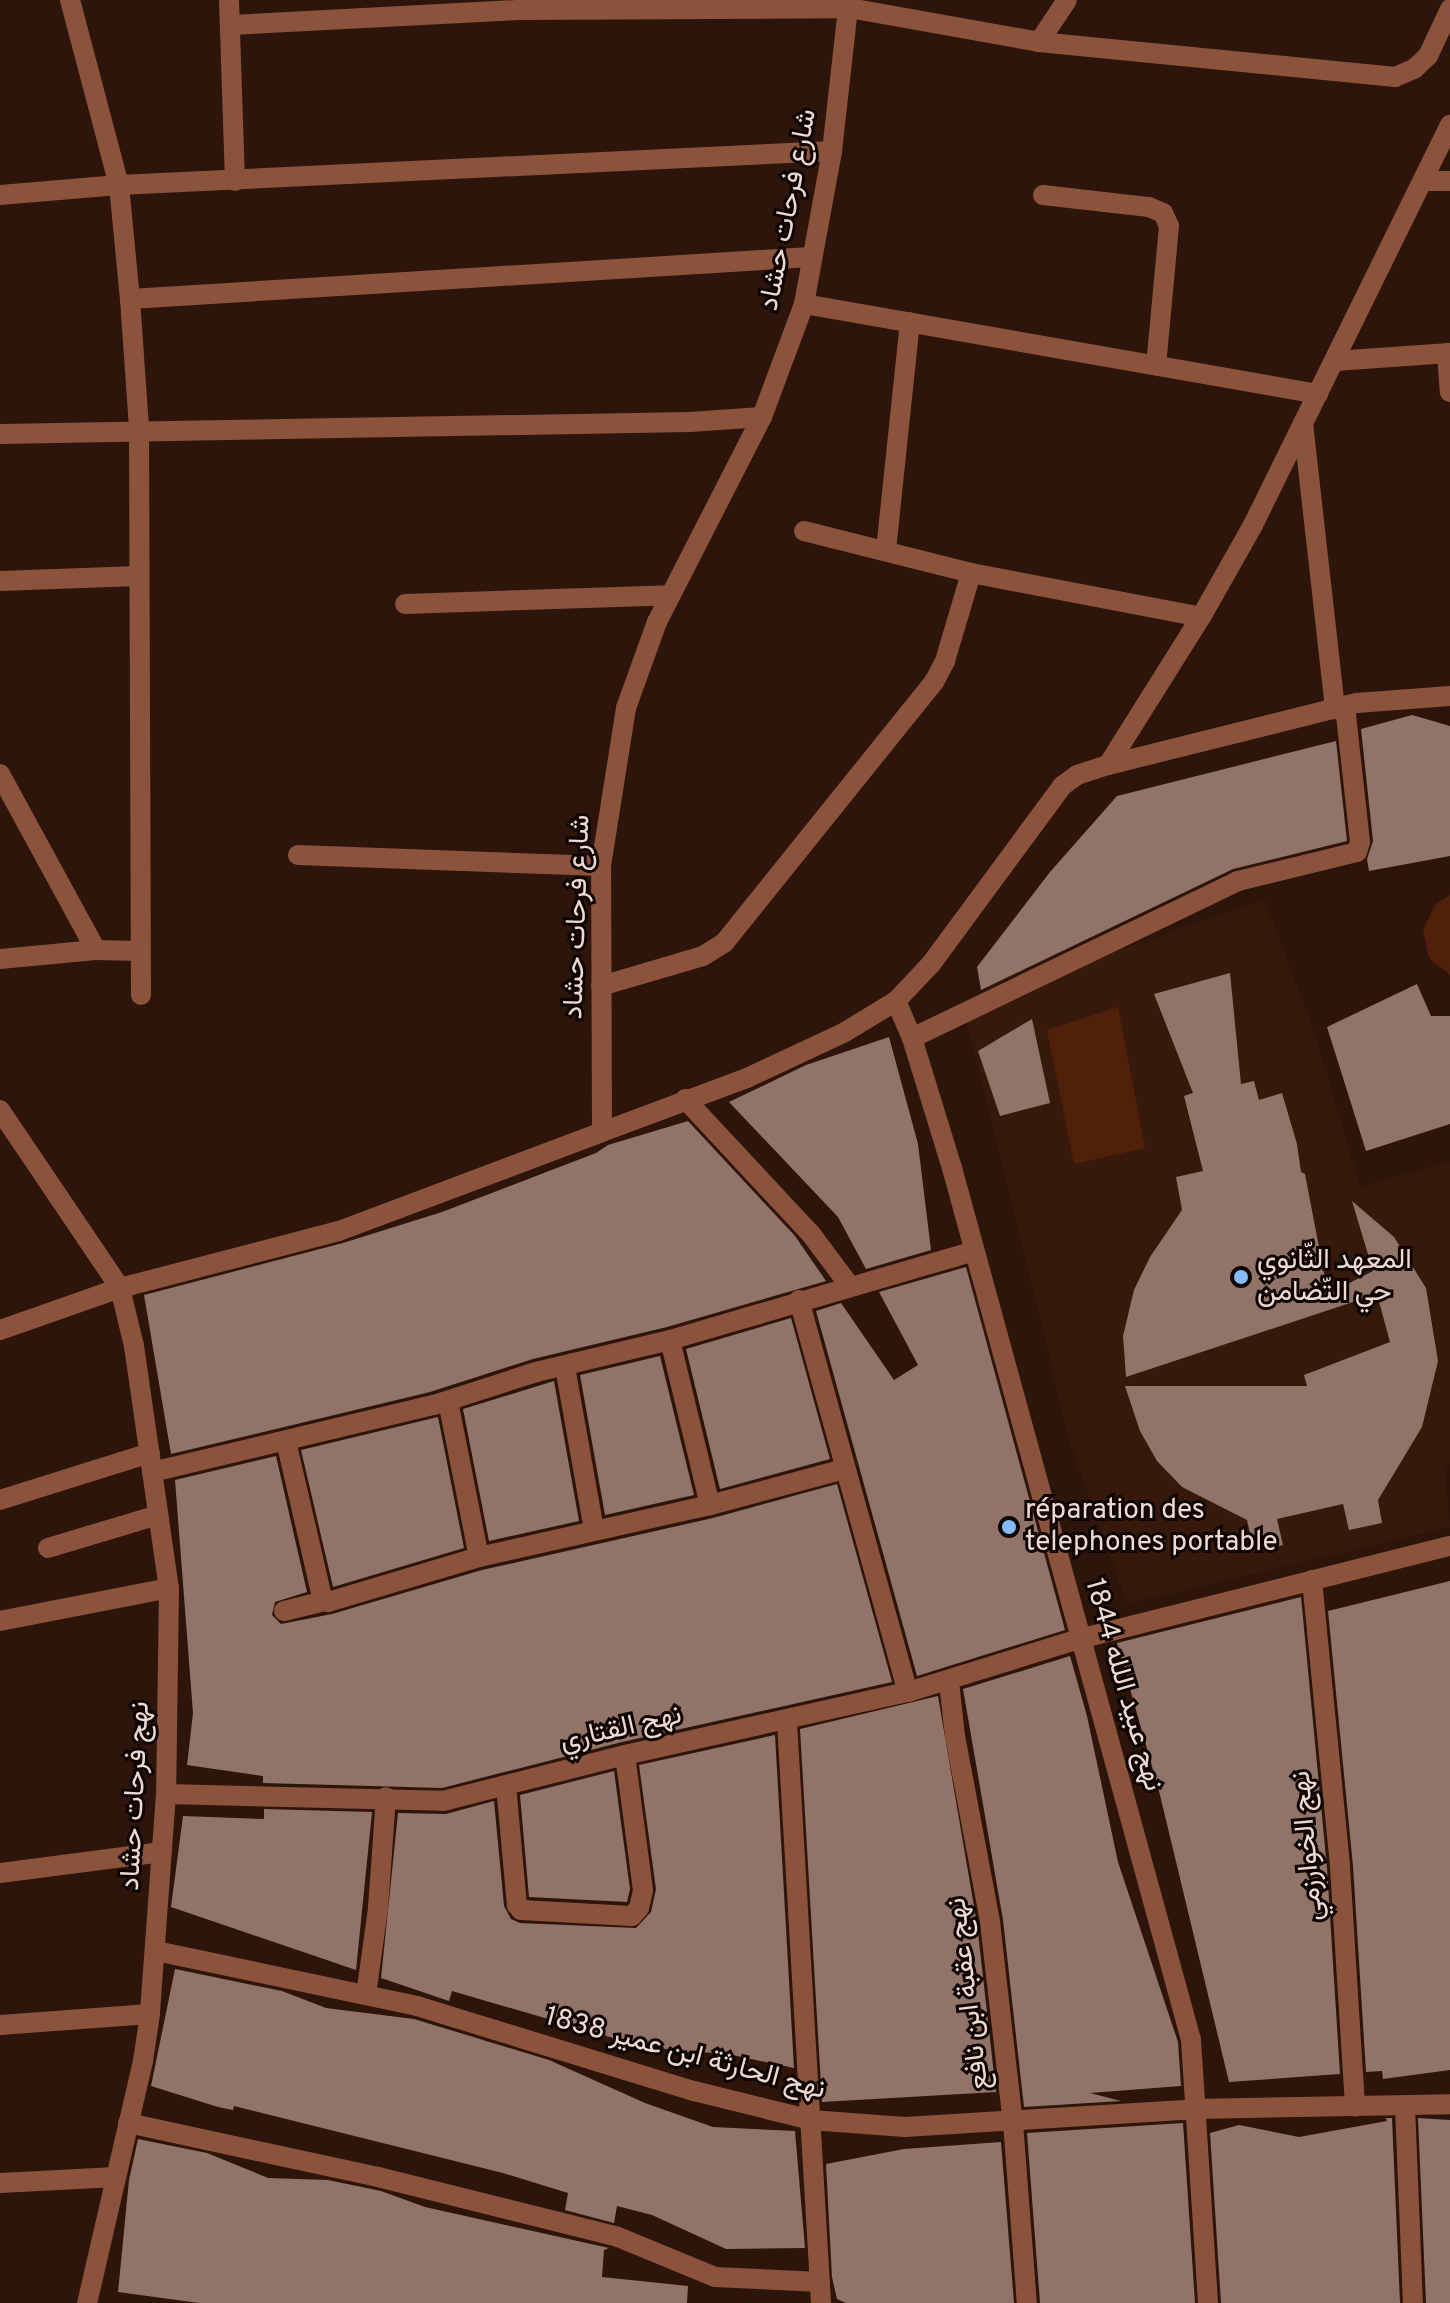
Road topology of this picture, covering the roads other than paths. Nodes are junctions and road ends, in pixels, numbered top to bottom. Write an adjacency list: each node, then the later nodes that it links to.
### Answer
1 (70, 0): 15 (street)
2 (229, 0): 8 (street)
3 (1067, 0): 9 (street)
4 (849, 4): 5 (street); 9 (street); 11 (street, شارع فرحات حشاد)
5 (519, 5): 7 (street)
6 (1450, 9): 9 (street)
7 (300, 10): 8 (street)
8 (231, 25): 12 (street)
9 (1039, 42)
10 (1450, 125): 13 (street)
11 (832, 151): 12 (street); 18 (street, شارع فرحات حشاد)
12 (235, 181): 15 (street)
13 (1423, 181): 14 (street); 23 (street)
14 (1450, 181)
15 (119, 185): 16 (street); 19 (street)
16 (0, 195)
17 (1043, 195): 24 (street)
18 (811, 257): 19 (street); 20 (street, شارع فرحات حشاد)
19 (130, 299): 29 (street)
20 (804, 304): 21 (street); 27 (street, شارع فرحات حشاد)
21 (910, 322): 24 (street); 32 (street)
22 (1448, 353): 23 (street); 25 (street)
23 (1335, 361): 26 (street)
24 (1156, 365): 26 (street)
25 (1450, 392)
26 (1318, 394): 28 (street)
27 (762, 417): 29 (street); 36 (street, شارع فرحات حشاد)
28 (1303, 423): 38 (street); 40 (street)
29 (139, 429): 30 (street); 34 (street)
30 (0, 434)
31 (804, 531): 32 (street)
32 (886, 550): 33 (street)
33 (971, 573): 38 (street); 48 (street)
34 (138, 576): 35 (street); 46 (street)
35 (0, 581)
36 (671, 595): 37 (street); 44 (street, شارع فرحات حشاد)
37 (405, 604)
38 (1201, 617): 41 (street)
39 (1450, 696): 40 (street)
40 (1340, 707): 41 (street); 51 (street)
41 (1108, 765): 50 (street)
42 (0, 774): 45 (street)
43 (298, 855): 44 (street)
44 (601, 866): 48 (street, شارع فرحات حشاد)
45 (96, 950): 46 (street); 47 (street)
46 (139, 951): 49 (street)
47 (0, 959)
48 (601, 986): 54 (street, شارع فرحات حشاد)
49 (141, 995)
50 (896, 1001): 51 (street, نهج عبيد اللله 1844); 52 (street)
51 (912, 1038): 55 (street, نهج عبيد اللله 1844)
52 (685, 1099): 54 (street); 56 (street)
53 (0, 1110): 57 (street)
54 (602, 1132): 57 (street)
55 (974, 1251): 56 (street); 78 (street, نهج عبيد اللله 1844)
56 (849, 1285): 58 (street)
57 (120, 1288): 59 (street); 64 (street, نهج فرحات حشاد)
58 (799, 1300): 60 (street); 65 (street)
59 (0, 1330)
60 (670, 1340): 61 (street); 67 (street)
61 (565, 1367): 62 (street); 69 (street)
62 (448, 1401): 63 (street); 72 (street)
63 (286, 1441): 64 (street); 75 (street)
64 (151, 1463): 66 (street); 68 (street, نهج فرحات حشاد)
65 (844, 1469): 67 (street); 80 (street)
66 (0, 1500)
67 (710, 1505): 69 (street)
68 (158, 1515): 71 (street); 74 (street, نهج فرحات حشاد)
69 (594, 1530): 72 (street)
70 (1450, 1546): 73 (street, نهج القتاري)
71 (48, 1548)
72 (479, 1557): 75 (street)
73 (1312, 1580): 78 (street, نهج القتاري); 94 (street, نهج الخوارزمي)
74 (169, 1588): 77 (street); 84 (street, نهج فرحات حشاد)
75 (325, 1601): 76 (street)
76 (284, 1611)
77 (0, 1621)
78 (1079, 1639): 79 (street, نهج القتاري); 95 (street, نهج عبيد اللله 1844)
79 (949, 1682): 80 (street, نهج القتاري); 98 (street, نهج عقبة ابن نافع)
80 (908, 1692): 81 (street, نهج القتاري)
81 (787, 1722): 82 (street, نهج القتاري); 96 (street)
82 (625, 1755): 83 (street, نهج القتاري); 83 (street)
83 (506, 1785): 85 (street, نهج القتاري)
84 (166, 1794): 85 (street, نهج القتاري); 86 (street, نهج فرحات حشاد)
85 (386, 1797): 89 (street)
86 (162, 1852): 87 (street); 88 (street, نهج فرحات حشاد)
87 (0, 1873)
88 (156, 1951): 89 (street, نهج الحارثة ابن عمير 1838); 90 (street, نهج فرحات حشاد)
89 (366, 1995): 96 (street, نهج الحارثة ابن عمير 1838)
90 (150, 2014): 91 (street); 97 (street, نهج فرحات حشاد)
91 (0, 2025)
92 (1450, 2104): 93 (street, نهج الحارثة ابن عمير 1838)
93 (1405, 2106): 94 (street, نهج الحارثة ابن عمير 1838); 106 (street)
94 (1355, 2107): 95 (street, نهج الحارثة ابن عمير 1838)
95 (1197, 2109): 98 (street, نهج الحارثة ابن عمير 1838); 105 (street, نهج عبيد اللله 1844)
96 (811, 2120): 98 (street, نهج الحارثة ابن عمير 1838); 101 (street)
97 (128, 2123): 99 (street, نهج فرحات حشاد); 101 (street)
98 (1013, 2123): 104 (street, نهج عقبة ابن نافع)
99 (116, 2177): 100 (street); 102 (street, نهج فرحات حشاد)
100 (0, 2183)
101 (820, 2282): 103 (street)
102 (87, 2303)
103 (821, 2303)
104 (1027, 2303)
105 (1208, 2303)
106 (1413, 2303)

